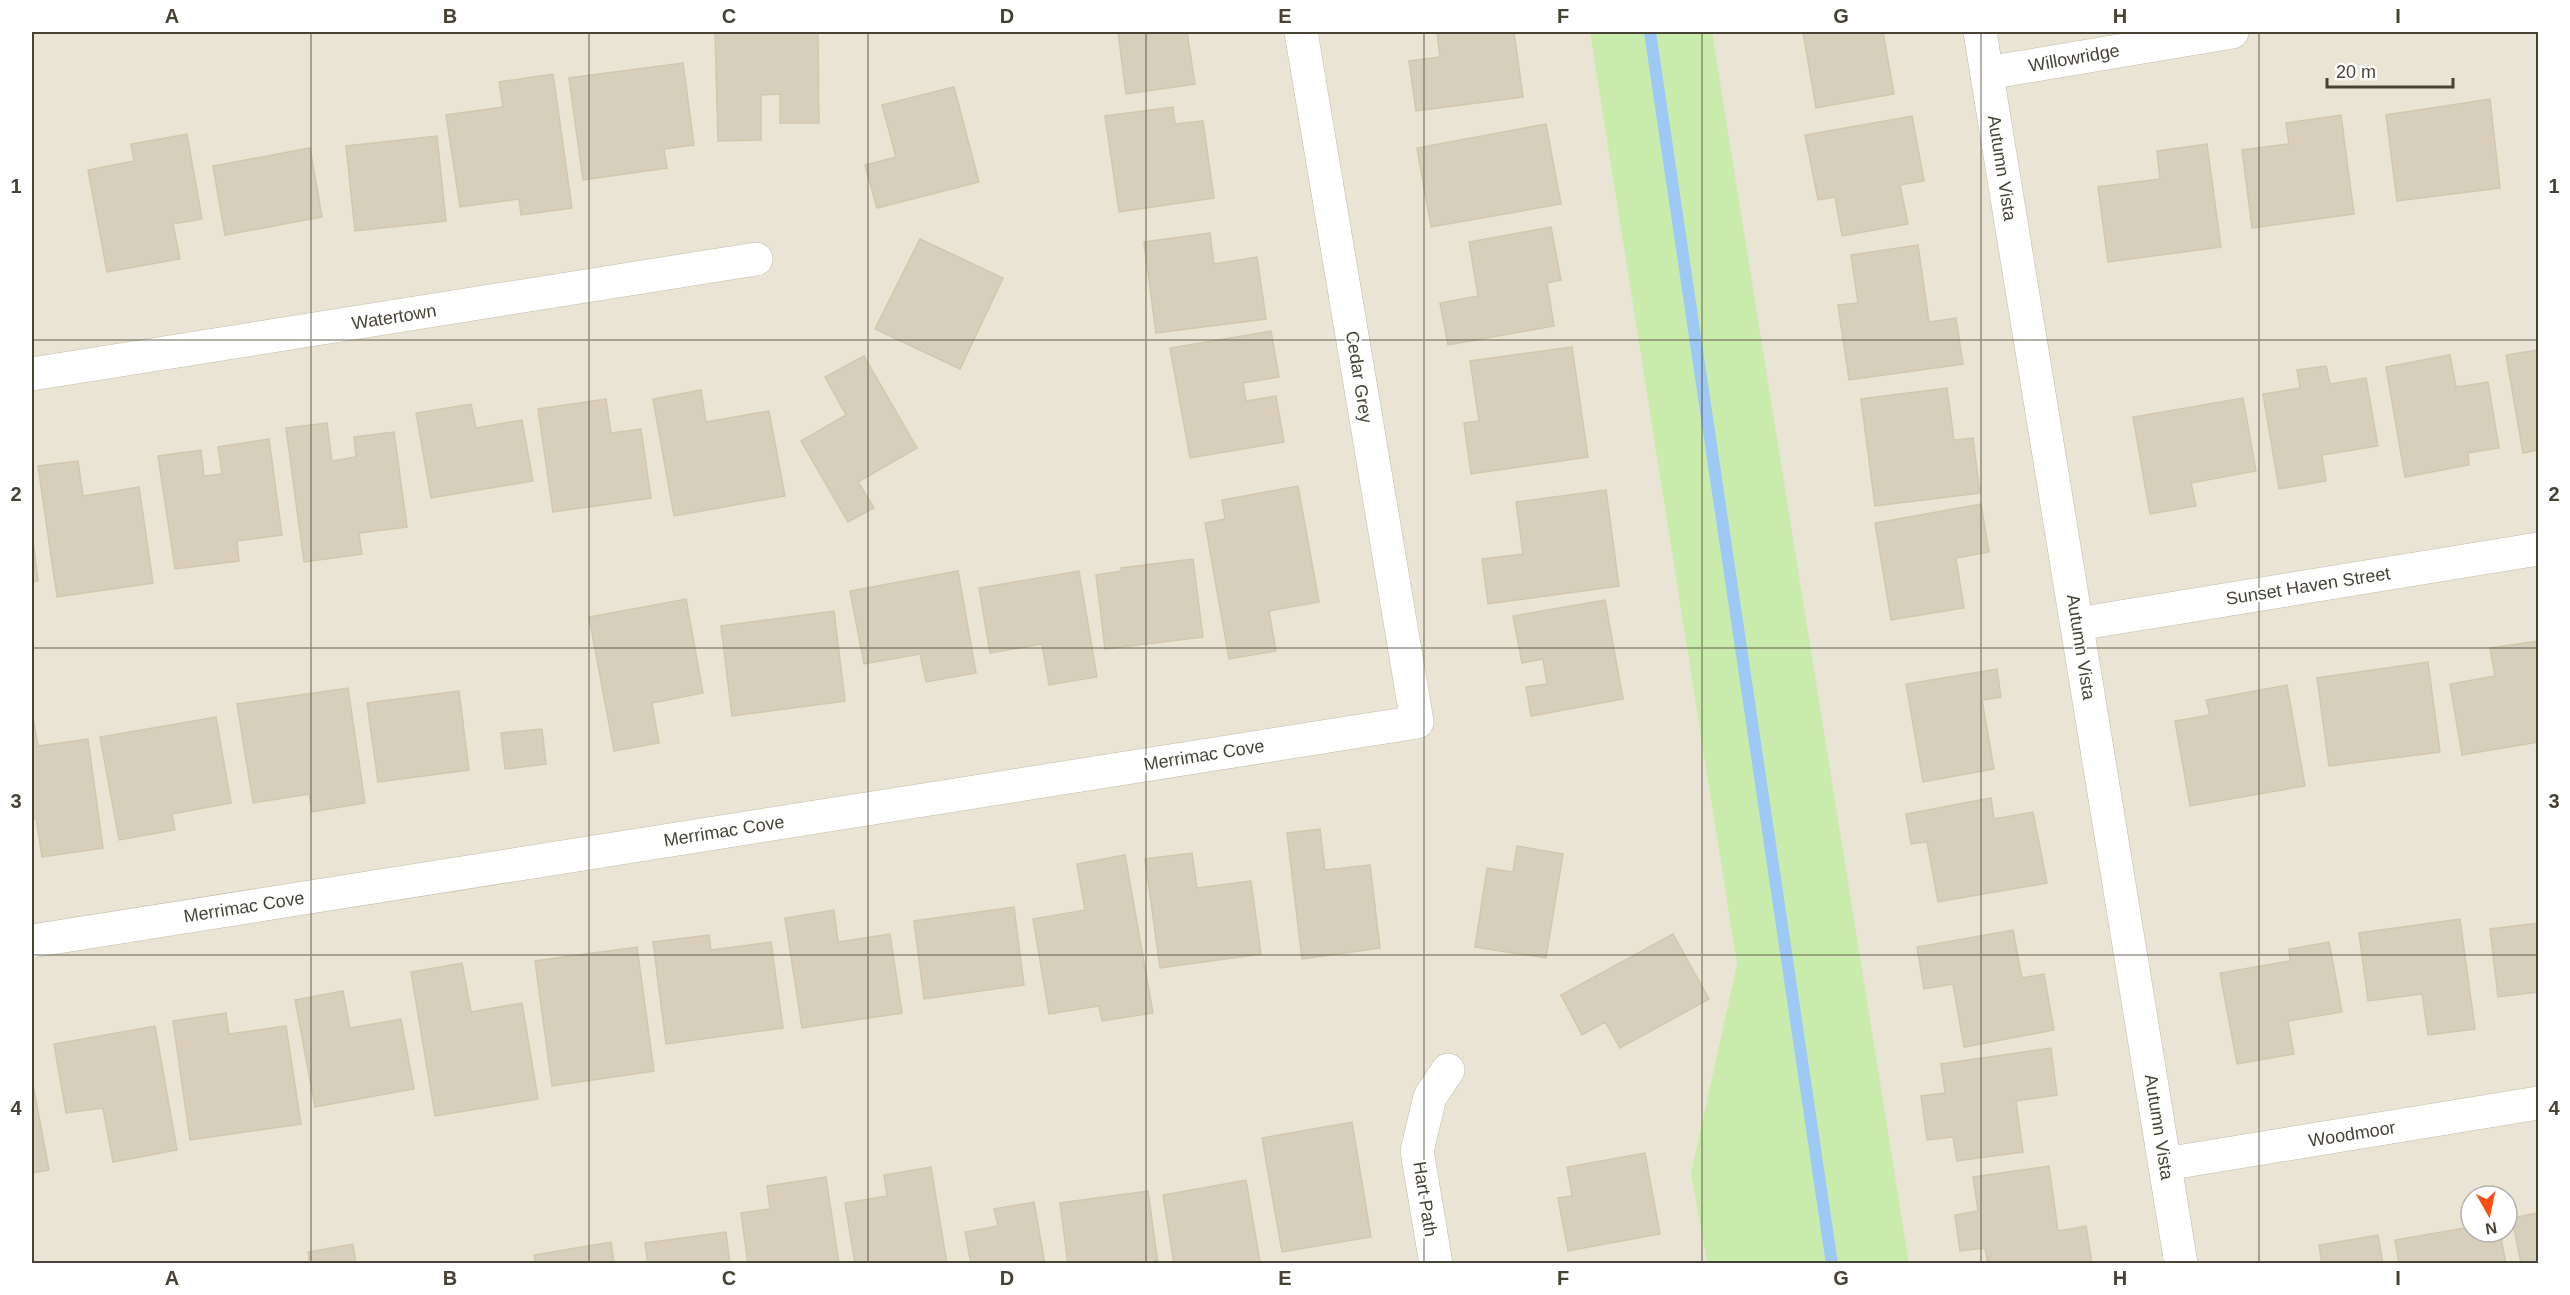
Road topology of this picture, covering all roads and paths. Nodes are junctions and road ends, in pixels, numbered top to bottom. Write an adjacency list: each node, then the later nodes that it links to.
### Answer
1 (1301, 32): 9 (street, Cedar Grey)
2 (1980, 32): 4 (street, Autumn Vista)
3 (2232, 32): 4 (street, Willowridge)
4 (1987, 73): 8 (street, Autumn Vista)
5 (756, 259): 6 (street, Watertown)
6 (32, 375)
7 (2538, 549): 8 (street, Sunset Haven Street)
8 (2077, 624): 13 (street, Autumn Vista)
9 (1417, 722): 10 (street, Merrimac Cove)
10 (32, 941)
11 (1448, 1070): 14 (street, Hart Path)
12 (2538, 1103): 13 (street, Woodmoor)
13 (2165, 1164): 15 (street, Autumn Vista)
14 (1436, 1263)
15 (2181, 1263)

